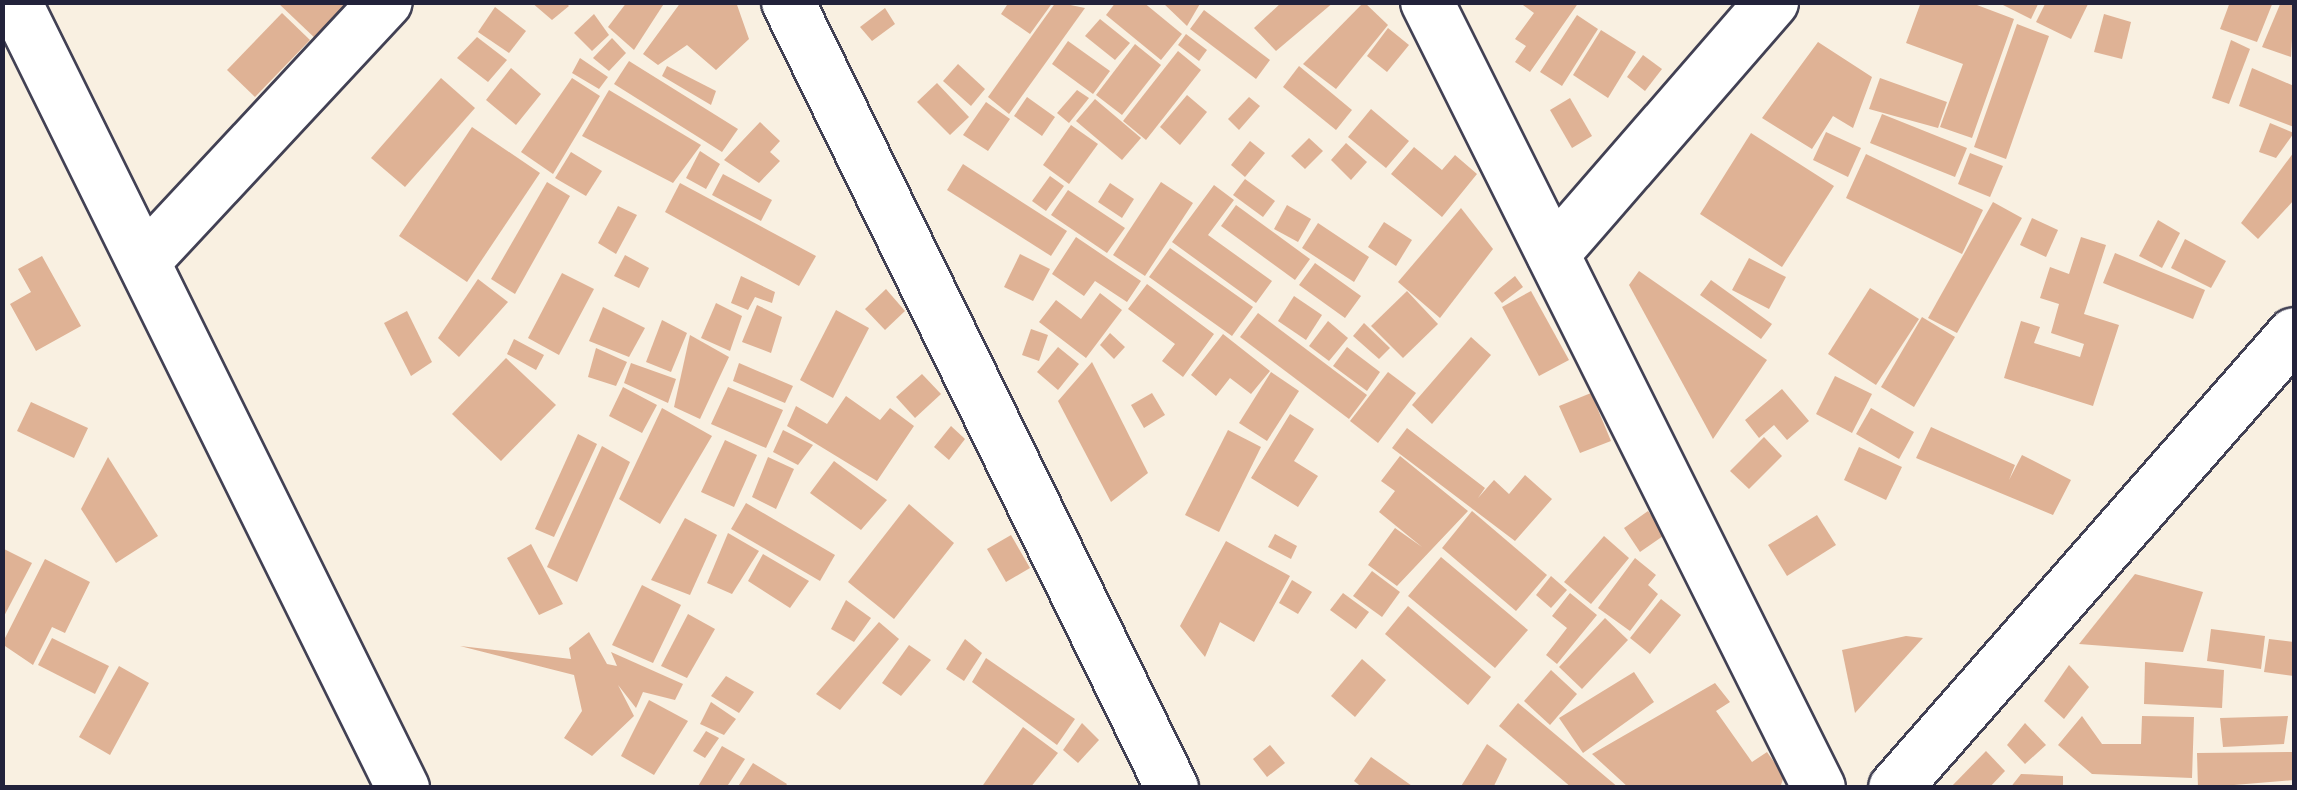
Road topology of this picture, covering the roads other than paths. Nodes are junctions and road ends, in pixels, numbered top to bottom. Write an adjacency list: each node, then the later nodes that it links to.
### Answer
1 (15, 2): 7 (street)
2 (386, 2): 7 (street)
3 (788, 2): 10 (street)
4 (1428, 2): 6 (street)
5 (1772, 2): 6 (street)
6 (1554, 254): 11 (street)
7 (145, 260): 9 (street)
8 (2294, 334): 12 (street)
9 (403, 788)
10 (1172, 788)
11 (1819, 788)
12 (1895, 788)

